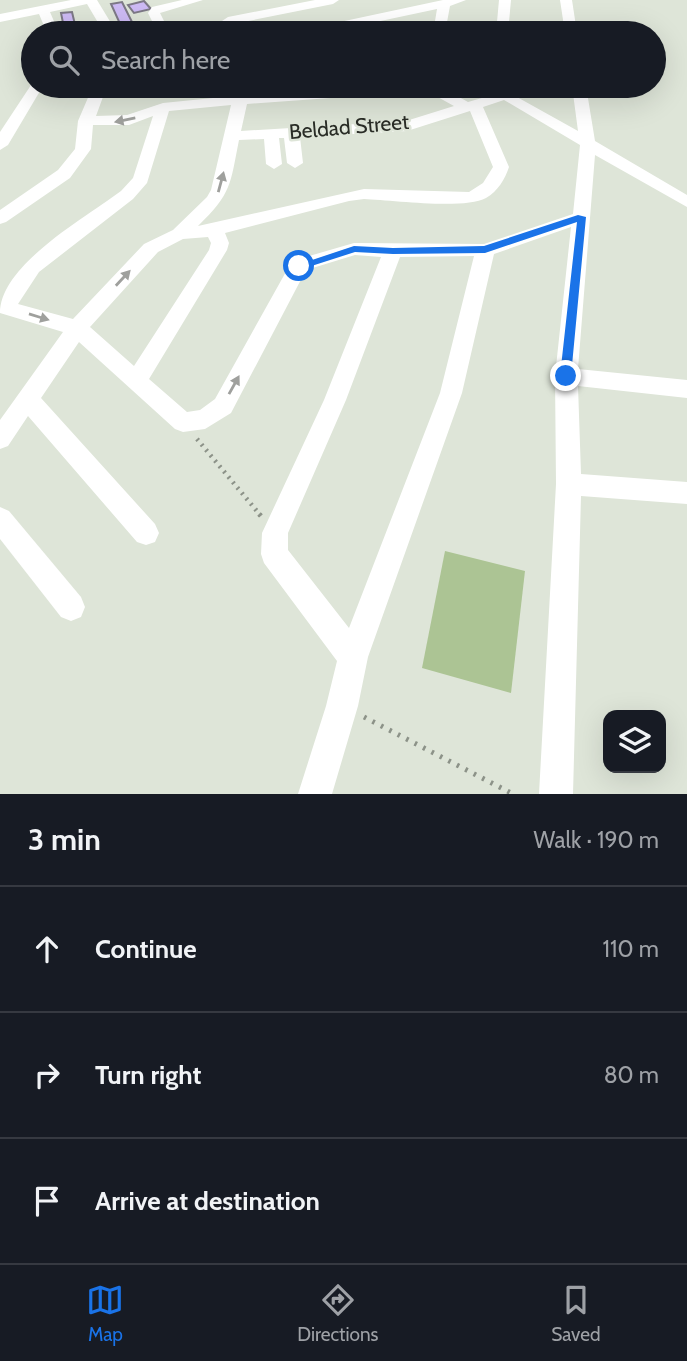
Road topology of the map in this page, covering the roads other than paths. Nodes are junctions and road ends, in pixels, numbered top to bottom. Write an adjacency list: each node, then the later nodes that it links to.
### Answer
1 (90, 0): 8 (street); 10 (street)
2 (197, 0): 11 (street)
3 (333, 0): 12 (street)
4 (460, 0): 7 (street)
5 (505, 0): 15 (street)
6 (566, 0): 16 (street)
7 (443, 4): 13 (street); 14 (street)
8 (46, 6): 9 (street)
9 (0, 18)
10 (104, 21)
11 (157, 21)
12 (232, 21)
13 (363, 21)
14 (441, 21)
15 (503, 21)
16 (569, 21)
17 (28, 98): 25 (street)
18 (95, 98): 29 (street)
19 (213, 98): 27 (street)
20 (240, 98): 32 (street)
21 (453, 98): 26 (street)
22 (488, 98): 26 (street, Beldad Street)
23 (518, 98): 34 (street)
24 (581, 98): 34 (street)
25 (25, 103): 28 (street); 33 (street)
26 (470, 106): 30 (street, Beldad Street); 40 (street)
27 (163, 107): 29 (street, one-way to 29); 44 (street)
28 (0, 108)
29 (86, 121): 39 (street)
30 (291, 132): 31 (street, Beldad Street); 35 (street)
31 (271, 134): 32 (street, Beldad Street); 36 (street)
32 (230, 136): 41 (street, one-way to 32)
33 (0, 145)
34 (588, 145): 37 (street); 38 (street)
35 (295, 163)
36 (274, 164)
37 (687, 202)
38 (582, 217): 42 (street); 46 (street)
39 (0, 218)
40 (214, 230): 41 (street); 47 (street)
41 (179, 234): 45 (street, one-way to 41)
42 (485, 250): 43 (street); 56 (street)
43 (393, 251): 47 (street, one-way to 43); 56 (street)
44 (3, 307): 45 (street, one-way to 45)
45 (77, 328): 47 (street); 49 (street)
46 (566, 376): 48 (street); 51 (street)
47 (135, 382)
48 (687, 389)
49 (28, 400): 50 (street); 54 (street)
50 (0, 439)
51 (569, 484): 52 (street); 58 (street)
52 (687, 492)
53 (0, 519): 55 (street)
54 (146, 533)
55 (71, 607)
56 (353, 657): 57 (street)
57 (315, 794)
58 (556, 794)

